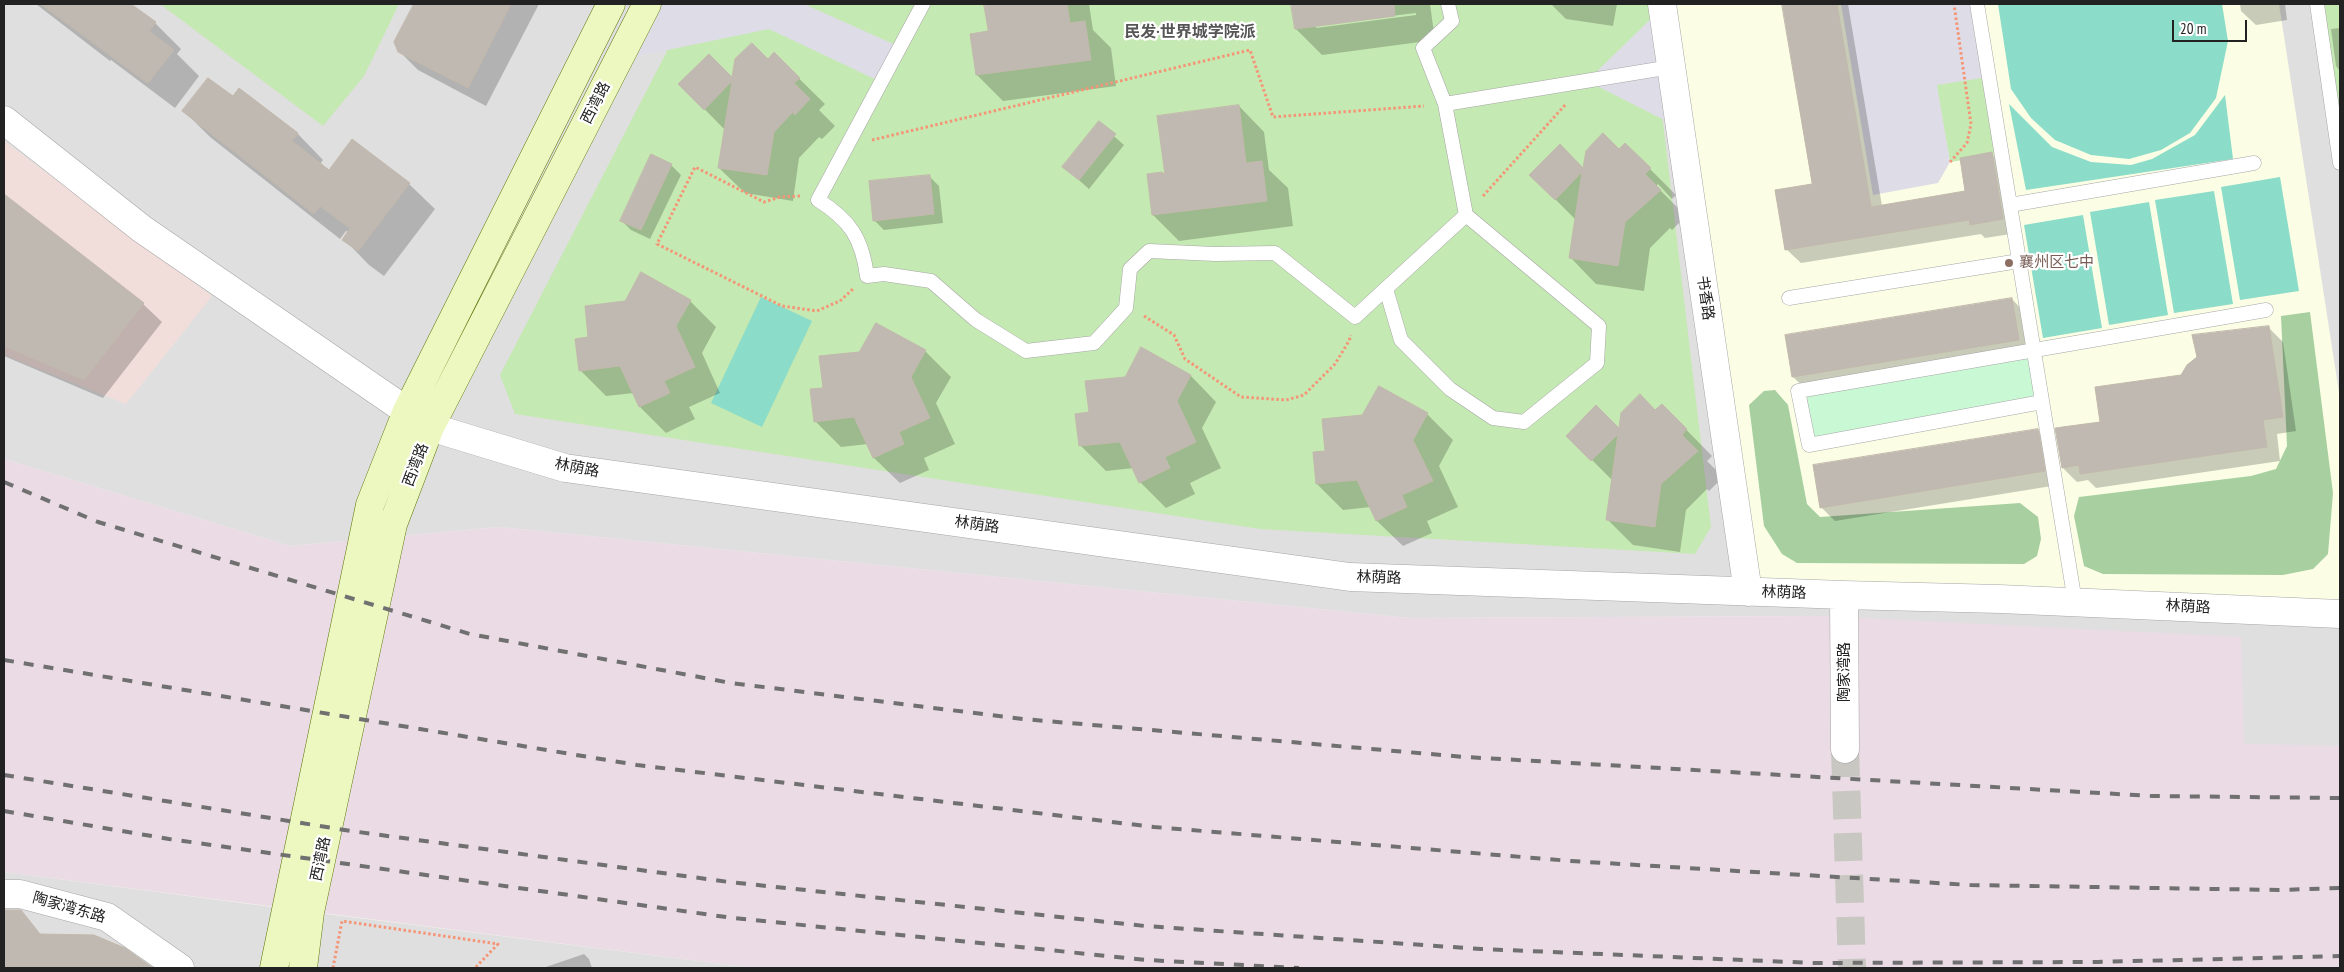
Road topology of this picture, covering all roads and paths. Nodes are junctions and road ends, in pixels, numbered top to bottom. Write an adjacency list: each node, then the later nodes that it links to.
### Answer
1 (611, 4): 29 (main road, 西湾路)
2 (647, 4): 30 (main road, 西湾路)
3 (923, 4): 13 (lane)
4 (1448, 4): 11 (lane)
5 (1662, 4): 9 (street, 书香路)
6 (1954, 4): 14 (path)
7 (1977, 4): 18 (lane)
8 (2317, 4): 16 (lane)
9 (1671, 67): 10 (lane); 31 (street, 书香路)
10 (1587, 81): 11 (lane); 19 (path)
11 (1445, 104): 13 (path); 19 (lane)
12 (4, 120): 29 (street, 林荫路)
13 (847, 146): 17 (lane)
14 (1950, 162)
15 (2254, 163): 18 (lane)
16 (2340, 163)
17 (818, 200): 21 (lane); 21 (path)
18 (2010, 205): 20 (lane)
19 (1466, 215): 22 (lane); 22 (lane)
20 (2019, 261): 23 (lane); 27 (lane)
21 (868, 276): 24 (lane)
22 (1386, 289): 26 (lane)
23 (1790, 298)
24 (1126, 308): 26 (lane); 26 (path)
25 (2266, 310): 27 (lane)
26 (1356, 317)
27 (2033, 352): 28 (lane); 28 (lane)
28 (2042, 402): 33 (lane)
29 (407, 411): 30 (street, 林荫路); 38 (main road, 西湾路)
30 (430, 427): 31 (street, 林荫路); 39 (main road, 西湾路)
31 (1748, 592): 32 (street, 林荫路)
32 (1844, 595): 33 (street, 林荫路); 35 (street, 陶家湾路)
33 (2074, 602): 34 (street, 林荫路)
34 (2340, 614)
35 (1845, 749)
36 (4, 894): 37 (street, 陶家湾东路)
37 (180, 968)
38 (274, 968)
39 (303, 968)
40 (333, 968): 41 (path)
41 (475, 968)

